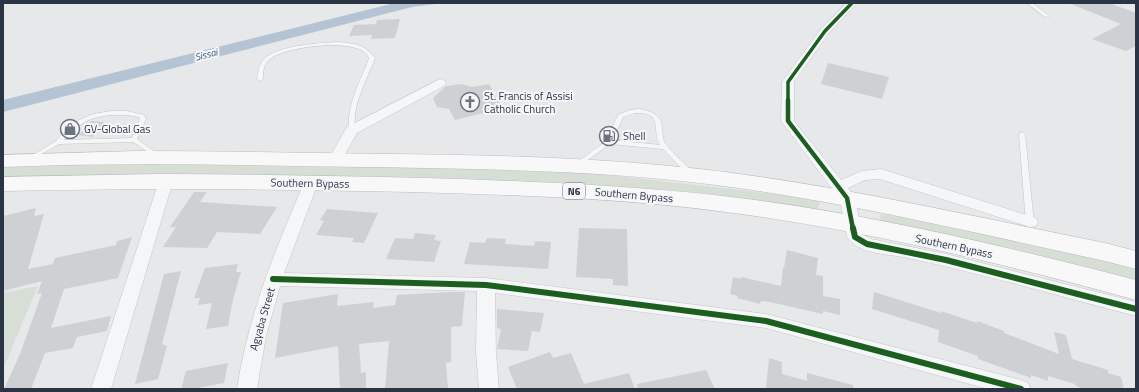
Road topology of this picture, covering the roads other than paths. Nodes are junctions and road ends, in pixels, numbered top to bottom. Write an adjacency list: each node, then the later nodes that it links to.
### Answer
1 (852, 3): 21 (street)
2 (1029, 3): 3 (lane)
3 (1047, 16)
4 (260, 79): 6 (lane)
5 (440, 83): 6 (street)
6 (352, 130): 14 (street)
7 (1022, 134): 23 (lane)
8 (134, 140): 9 (lane); 9 (lane); 12 (lane)
9 (58, 142): 13 (lane)
10 (609, 142): 11 (lane); 11 (lane); 16 (lane)
11 (666, 147): 17 (lane)
12 (161, 158): 13 (highway); 14 (highway)
13 (27, 160): 15 (highway)
14 (335, 160): 16 (highway)
15 (3, 161)
16 (576, 166): 17 (highway)
17 (692, 176): 21 (highway)
18 (166, 181): 19 (highway, Southern Bypass / N6); 20 (highway, Southern Bypass / N6); 29 (street)
19 (311, 183): 22 (highway, Southern Bypass / N6); 25 (street, Agyaba Street)
20 (3, 184)
21 (843, 193): 22 (street); 23 (highway); 23 (street)
22 (853, 224): 27 (highway, Southern Bypass / N6); 28 (street)
23 (1030, 229): 24 (highway)
24 (1136, 260)
25 (273, 278): 26 (street); 30 (street, Agyaba Street)
26 (486, 286): 31 (street); 32 (street)
27 (1136, 290)
28 (1136, 309)
29 (101, 389)
30 (247, 389)
31 (489, 389)
32 (1021, 389)

